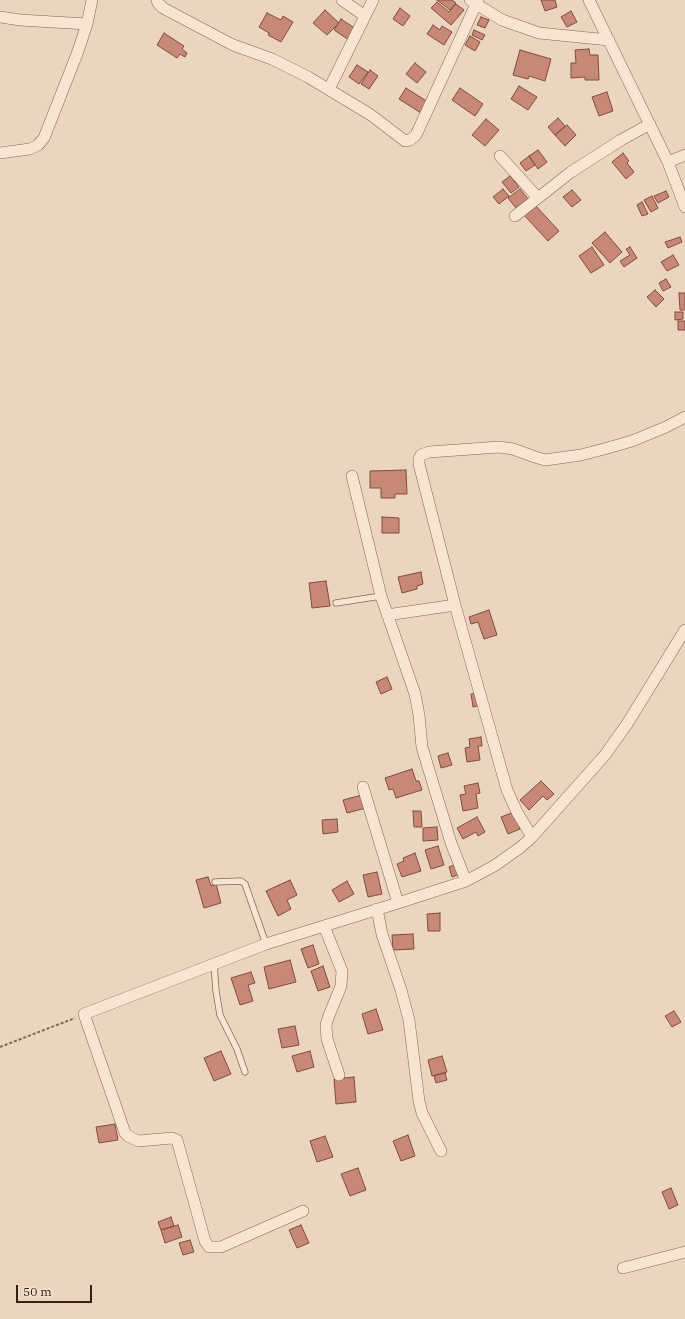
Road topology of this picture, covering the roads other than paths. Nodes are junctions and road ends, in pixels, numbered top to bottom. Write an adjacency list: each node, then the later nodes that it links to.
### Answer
1 (92, 0): 9 (street)
2 (157, 0): 11 (street)
3 (342, 0): 7 (street)
4 (373, 0): 7 (street)
5 (589, 0): 10 (street)
6 (474, 1): 10 (street); 11 (street)
7 (365, 16): 11 (street)
8 (0, 17): 9 (street)
9 (87, 24): 13 (street)
10 (608, 40): 12 (street)
11 (329, 90)
12 (650, 124): 16 (street); 17 (street)
13 (0, 153)
14 (685, 155): 16 (street)
15 (500, 156): 17 (street)
16 (668, 162): 18 (street)
17 (538, 198): 19 (street)
18 (685, 207)
19 (515, 216)
20 (685, 417): 24 (street)
21 (352, 476): 22 (street)
22 (381, 596): 23 (lane); 25 (street)
23 (336, 603)
24 (455, 605): 25 (street); 28 (street)
25 (387, 616): 29 (street)
26 (685, 630): 28 (street)
27 (363, 787): 31 (street)
28 (532, 837): 29 (street)
29 (466, 881): 31 (street)
30 (215, 882): 34 (lane)
31 (398, 904): 32 (street)
32 (378, 909): 33 (street); 38 (street)
33 (324, 926): 34 (street); 37 (street)
34 (266, 944): 35 (street)
35 (214, 963): 36 (lane); 39 (street)
36 (245, 1072)
37 (339, 1074)
38 (441, 1151)
39 (303, 1211)
40 (685, 1252): 41 (street)
41 (623, 1268)

